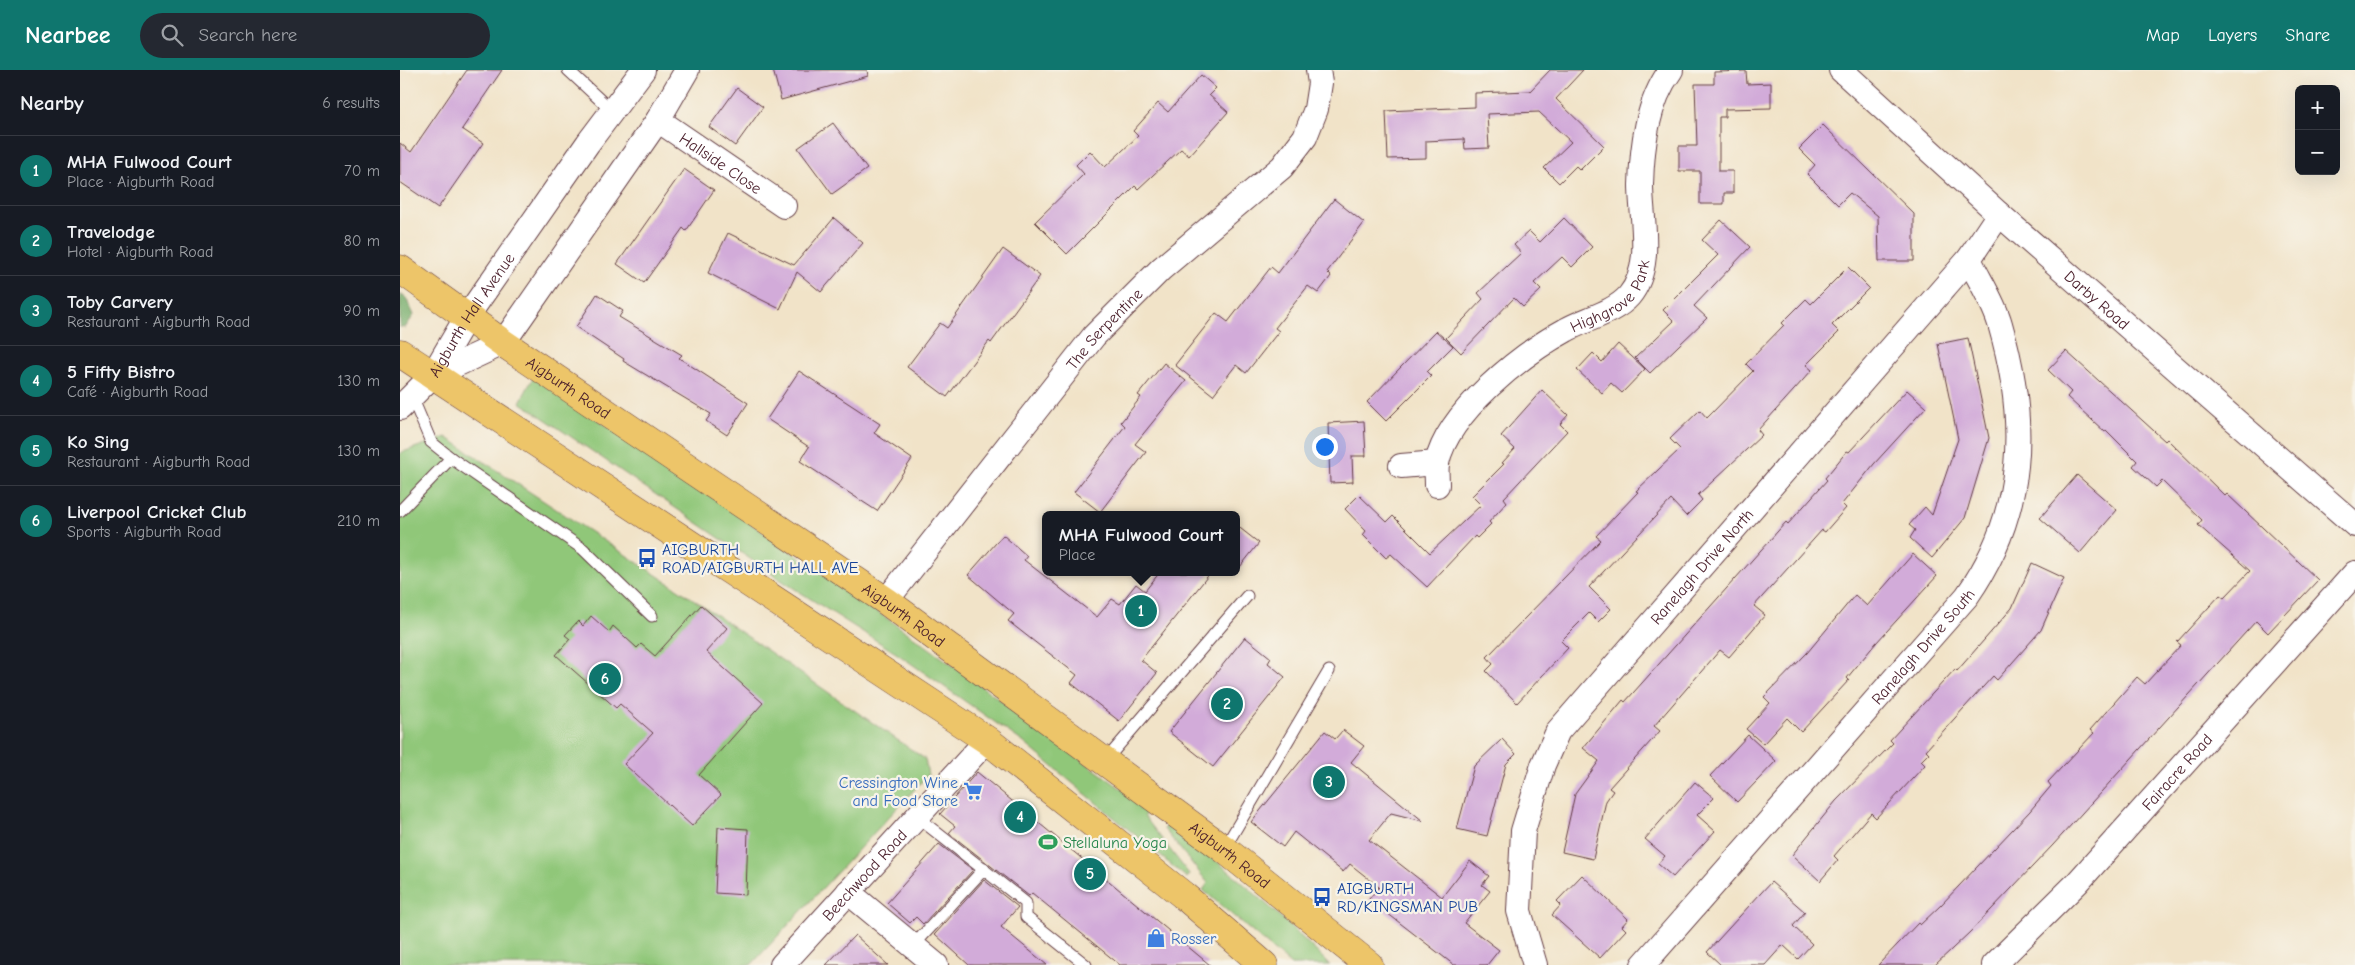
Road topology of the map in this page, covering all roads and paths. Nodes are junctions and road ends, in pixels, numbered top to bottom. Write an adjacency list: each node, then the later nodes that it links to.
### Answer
1 (568, 70): 7 (lane)
2 (644, 70): 7 (street, Aigburth Hall Avenue)
3 (687, 70): 8 (street)
4 (1318, 70): 24 (street, The Serpentine)
5 (1671, 70): 19 (street, Highgrove Park)
6 (1840, 70): 10 (street, Darby Road)
7 (612, 111): 13 (street, Aigburth Hall Avenue)
8 (658, 120): 9 (street, Hallside Close); 14 (street)
9 (784, 206)
10 (1999, 214): 11 (street, Ranelagh Drive North); 21 (street, Darby Road)
11 (1969, 259): 38 (street, Ranelagh Drive North); 39 (street, Ranelagh Drive South)
12 (400, 269): 13 (highway, Aigburth Road)
13 (466, 318): 14 (highway, Aigburth Road); 16 (street, Aigburth Hall Avenue)
14 (503, 343): 16 (street, Aigburth Hall Avenue); 24 (highway, Aigburth Road)
15 (400, 353): 16 (highway)
16 (432, 376): 17 (street); 27 (highway)
17 (406, 403): 18 (lane)
18 (450, 458): 20 (lane); 25 (lane)
19 (1401, 466)
20 (400, 511)
21 (2352, 516)
22 (2355, 573): 40 (street, Fairacre Road)
23 (1246, 596): 28 (lane)
24 (886, 601): 28 (highway, Aigburth Road)
25 (652, 616)
26 (1329, 671): 30 (lane)
27 (987, 740): 29 (street, Beechwood Road); 36 (highway)
28 (1105, 760): 30 (highway, Aigburth Road)
29 (917, 817): 31 (lane); 32 (street, Beechwood Road)
30 (1224, 849): 37 (highway, Aigburth Road)
31 (984, 869): 33 (lane); 35 (lane)
32 (848, 892): 33 (street); 34 (street, Beechwood Road)
33 (921, 958)
34 (782, 965)
35 (1086, 965)
36 (1264, 965)
37 (1369, 965)
38 (1535, 965)
39 (1643, 965)
40 (1994, 965)

